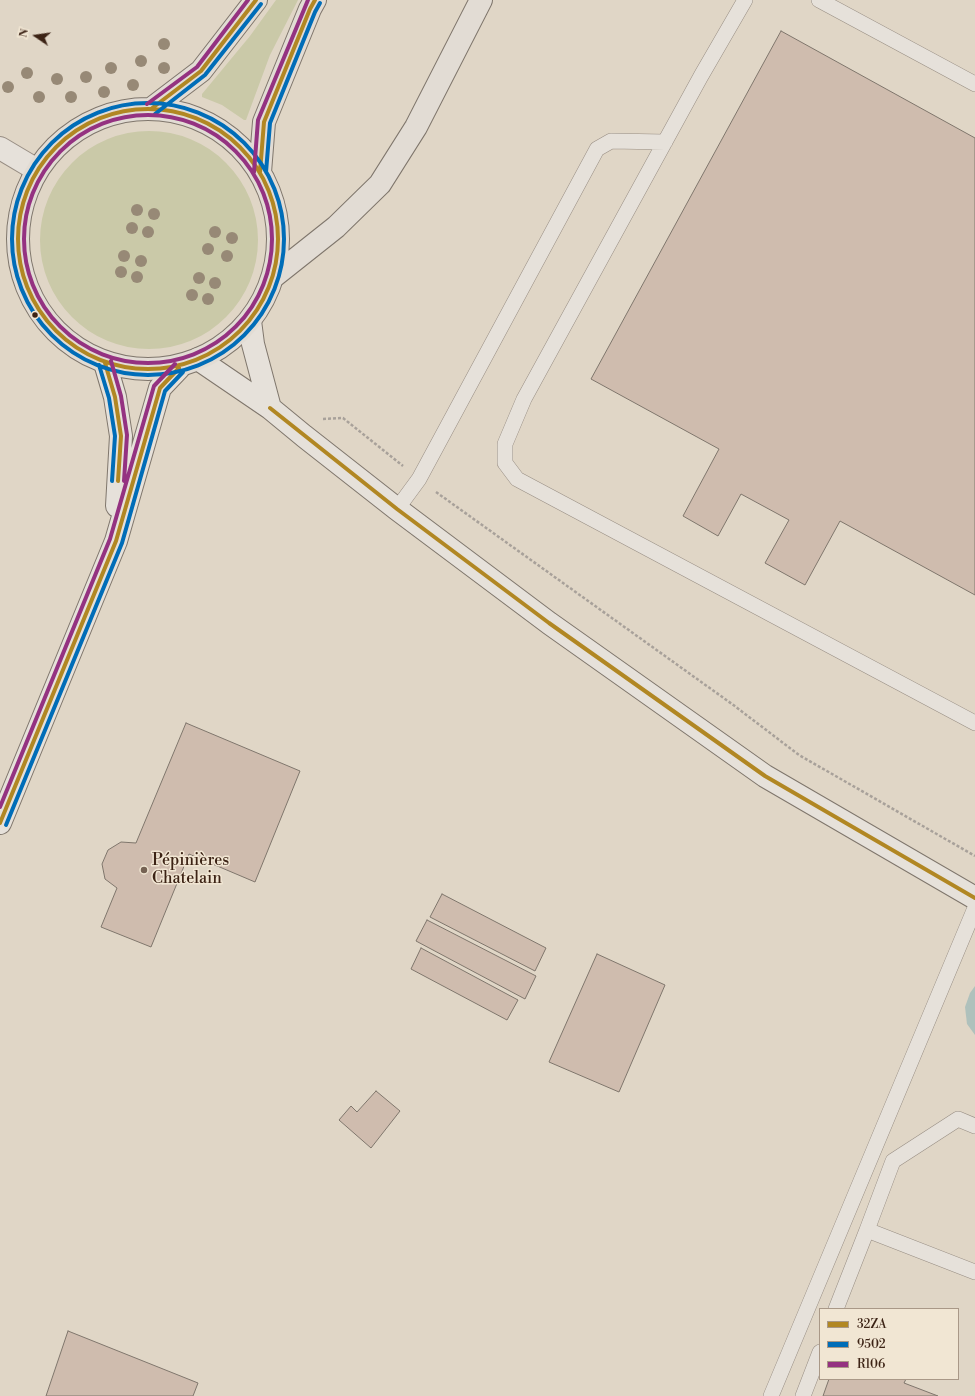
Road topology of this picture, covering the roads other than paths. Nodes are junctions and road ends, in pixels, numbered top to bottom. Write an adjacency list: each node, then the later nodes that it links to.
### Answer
1 (256, 0): 7 (main road)
2 (315, 0): 11 (main road)
3 (481, 0): 12 (main road)
4 (745, 0): 8 (lane)
5 (819, 0): 6 (lane)
6 (975, 84)
7 (151, 108): 10 (main road); 11 (main road)
8 (665, 142): 17 (lane); 19 (lane)
9 (0, 148): 10 (main road)
10 (37, 170): 14 (main road)
11 (260, 172): 12 (main road)
12 (273, 277): 13 (main road)
13 (250, 321): 15 (main road); 16 (main road)
14 (105, 363): 15 (main road); 18 (main road)
15 (188, 364): 16 (main road); 18 (main road)
16 (270, 408): 17 (main road)
17 (397, 509): 21 (main road)
18 (116, 541): 20 (main road)
19 (975, 723)
20 (0, 823)
21 (975, 898)
22 (975, 908): 28 (lane)
23 (975, 1126): 24 (lane)
24 (867, 1230): 25 (lane); 26 (lane)
25 (975, 1272)
26 (836, 1308)
27 (819, 1355): 29 (lane)
28 (771, 1396)
29 (803, 1396)

